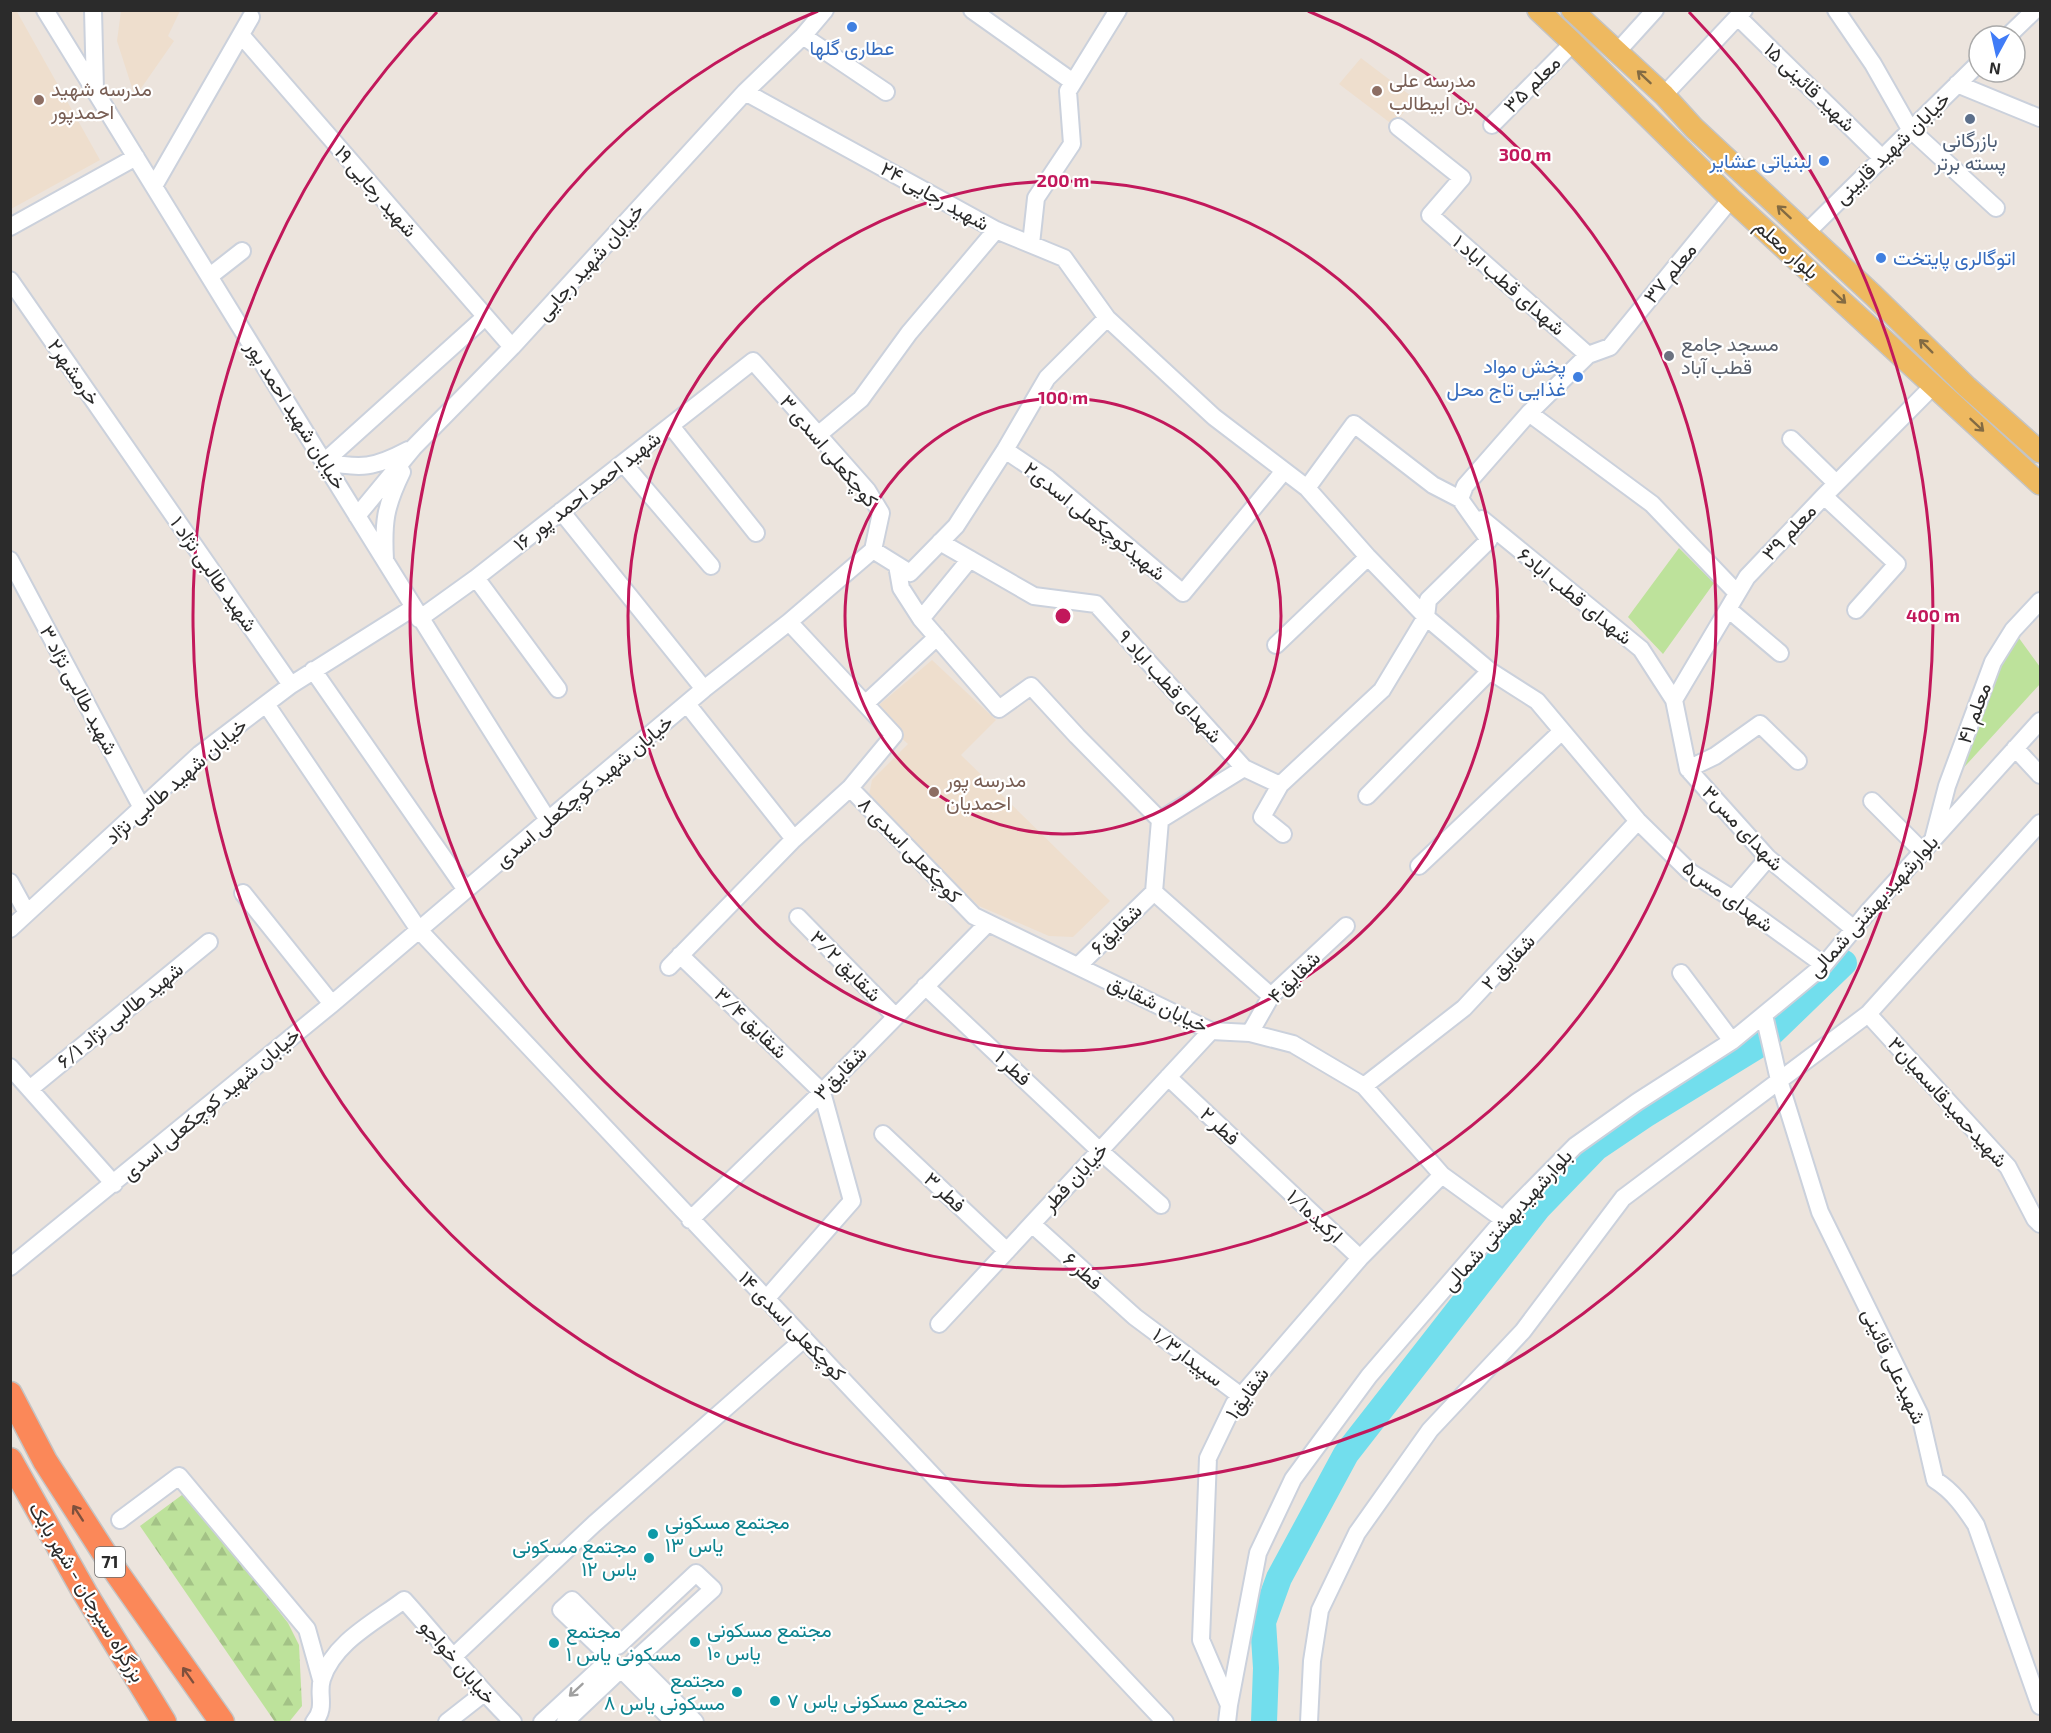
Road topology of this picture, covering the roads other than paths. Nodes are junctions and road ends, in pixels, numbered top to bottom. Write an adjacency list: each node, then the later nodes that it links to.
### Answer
1 (45, 10): 21 (street, خیابان شهید احمد پور)
2 (93, 10): 21 (street)
3 (825, 10): 15 (street, خیابان شهید رجایی)
4 (972, 10): 19 (street)
5 (1118, 10): 19 (street)
6 (1538, 10): 16 (main road, بلوار معلم)
7 (1572, 10): 17 (main road, بلوار معلم)
8 (1655, 10): 17 (street)
9 (1836, 10): 29 (street)
10 (2036, 10): 13 (street)
11 (1741, 14): 24 (street); 32 (street, شهید قائینی ۱۵)
12 (251, 17): 14 (street)
13 (2021, 24)
14 (241, 35): 33 (street); 43 (street, شهید رجایی ۱۹)
15 (803, 36): 22 (street, خیابان شهید رجایی); 23 (street)
16 (1573, 43): 26 (street, معلم ۳۵); 30 (main road, بلوار معلم)
17 (1617, 52): 24 (main road, بلوار معلم, one-way to 17)
18 (1967, 74): 20 (street, خیابان شهید قایینی)
19 (1073, 82): 39 (street)
20 (1957, 84): 25 (street); 29 (street, خیابان شهید قایینی)
21 (95, 91): 31 (street, خیابان شهید احمد پور)
22 (745, 92): 37 (street, شهید رجایی ۲۴); 45 (street, خیابان شهید رجایی)
23 (886, 92)
24 (1664, 95): 28 (main road, بلوار معلم)
25 (2040, 118)
26 (1492, 125)
27 (1398, 127): 46 (street, شهدای قطب اباد ۱)
28 (1694, 128): 30 (main road); 38 (main road, بلوار معلم, one-way to 28)
29 (1910, 129): 32 (street, خیابان شهید قایینی); 35 (street)
30 (1679, 147): 34 (main road, بلوار معلم)
31 (136, 157): 33 (street, خیابان شهید احمد پور); 36 (street)
32 (1881, 157): 38 (street, خیابان شهید قایینی)
33 (154, 186): 41 (street, خیابان شهید احمد پور)
34 (1731, 199): 46 (street, معلم ۳۷); 48 (main road, بلوار معلم, one-way to 48)
35 (1996, 208)
36 (10, 227)
37 (996, 230): 39 (street, شهید رجایی ۲۴); 52 (street)
38 (1806, 233): 49 (main road, بلوار معلم, one-way to 38)
39 (1031, 244): 44 (street, شهید رجایی ۲۴)
40 (242, 251): 41 (street)
41 (210, 276): 57 (street, خیابان شهید احمد پور)
42 (10, 280): 58 (street, خرمشهر۲)
43 (485, 317): 45 (street, شهید رجایی ۱۹); 57 (street)
44 (1107, 318): 55 (street); 60 (street, شهید رجایی ۲۴)
45 (512, 347): 54 (street, خیابان شهید رجایی)
46 (1588, 355): 50 (street)
47 (753, 361): 51 (street, شهید احمد احمد پور ۱۶); 52 (street, کوچکعلی اسدی ۳)
48 (1934, 386): 49 (main road, بلوار معلم); 61 (street, معلم ۳۹)
49 (1960, 395): 56 (main road, بلوار معلم); 62 (main road, بلوار معلم, one-way to 62)
50 (1529, 413): 65 (street); 78 (street)
51 (671, 426): 59 (street, شهید احمد احمد پور ۱۶); 68 (street)
52 (818, 435): 70 (street, کوچکعلی اسدی ۳)
53 (1791, 439): 61 (street)
54 (414, 447): 57 (street); 67 (street, خیابان شهید رجایی); 73 (street)
55 (1005, 450): 60 (street, شهیدکوچکعلی اسدی۲); 69 (street)
56 (2040, 452)
57 (324, 462): 67 (street, خیابان شهید احمد پور)
58 (137, 463): 91 (street, شهید طالبی نژاد ۱)
59 (623, 463): 66 (street, شهید احمد احمد پور ۱۶); 76 (street)
60 (1284, 471): 63 (street, شهید رجایی ۲۴)
61 (1836, 483): 64 (street, معلم ۳۹)
62 (2040, 484)
63 (1307, 488): 65 (street); 71 (street, شهید رجایی ۲۴)
64 (1824, 496): 78 (street, معلم ۳۹); 81 (street)
65 (1461, 501): 83 (street); 94 (street, شهدای قطب اباد۶)
66 (561, 511): 77 (street, شهید احمد احمد پور ۱۶); 93 (street)
67 (357, 516): 73 (street, خیابان شهید احمد پور)
68 (756, 533)
69 (940, 542): 72 (street); 74 (street)
70 (873, 550): 74 (street); 85 (street, خیابان شهید کوچکعلی اسدی)
71 (1368, 557): 83 (street, شهدای مس۵); 87 (street)
72 (970, 559): 84 (street); 102 (street, شهدای قطب اباد ۹)
73 (385, 562): 82 (street, خیابان شهید احمد پور)
74 (897, 565): 84 (street)
75 (14, 566): 109 (street, شهید طالبی نژاد ۳)
76 (711, 566)
77 (476, 578): 82 (street, شهید احمد احمد پور ۱۶); 92 (street)
78 (1737, 593): 80 (street, معلم ۳۹)
79 (2040, 601): 116 (street, معلم ۴۱)
80 (1728, 609): 88 (street); 94 (street, معلم ۳۹)
81 (1856, 610)
82 (416, 614): 89 (street, خیابان شهید طالبی نژاد); 110 (street, خیابان شهید احمد پور)
83 (1426, 617): 90 (street, شهدای مس۵); 105 (street)
84 (921, 619): 86 (street)
85 (789, 622): 93 (street, خیابان شهید کوچکعلی اسدی); 97 (street, کوچکعلی اسدی ۸)
86 (937, 637): 97 (street); 111 (street)
87 (1276, 645)
88 (1780, 653)
89 (314, 670): 91 (street, خیابان شهید طالبی نژاد); 120 (street)
90 (1490, 671): 99 (street, شهدای مس۵); 107 (street)
91 (291, 685): 95 (street, خیابان شهید طالبی نژاد)
92 (558, 689)
93 (704, 689): 96 (street, خیابان شهید کوچکعلی اسدی)
94 (1674, 700): 103 (street, شهدای مس۳)
95 (266, 704): 109 (street, خیابان شهید طالبی نژاد); 130 (street, کوچکعلی اسدی ۱۴)
96 (687, 704): 110 (street, خیابان شهید کوچکعلی اسدی); 115 (street)
97 (865, 704): 106 (street, کوچکعلی اسدی ۸)
98 (2040, 721): 100 (street, بلوارشهیدبهشتی شمالی)
99 (1562, 732): 112 (street, شهدای مس۵); 118 (street)
100 (2020, 753): 104 (street); 116 (street, بلوارشهیدبهشتی شمالی)
101 (1798, 761): 103 (street)
102 (1244, 768): 105 (street); 111 (street)
103 (1688, 768): 117 (street, شهدای مس۳)
104 (2040, 775)
105 (1280, 785): 114 (street)
106 (850, 788): 115 (street); 126 (street, کوچکعلی اسدی ۸)
107 (1367, 796)
108 (1872, 801): 116 (street)
109 (142, 808): 124 (street, خیابان شهید طالبی نژاد)
110 (548, 820): 120 (street, خیابان شهید کوچکعلی اسدی)
111 (1160, 820): 121 (street)
112 (1638, 821): 123 (street, شهدای مس۵); 147 (street, شقایق ۲)
113 (2040, 823): 138 (street)
114 (1283, 834)
115 (794, 839): 149 (street, شقایق ۳/۴)
116 (1928, 846): 129 (street, بلوارشهیدبهشتی شمالی)
117 (1768, 858): 123 (street); 129 (street, شهدای مس۳)
118 (1419, 866)
119 (10, 882): 124 (street)
120 (466, 890): 130 (street, خیابان شهید کوچکعلی اسدی)
121 (1154, 892): 133 (street, شقایق۶); 136 (street)
122 (243, 893): 137 (street)
123 (1733, 899): 132 (street, شهدای مس۵)
124 (27, 914): 128 (street, خیابان شهید طالبی نژاد)
125 (798, 917): 140 (street, شقایق ۳/۲)
126 (981, 919): 133 (street, خیابان شقایق); 135 (street, شقایق۳)
127 (1346, 926): 136 (street, شقایق۴)
128 (10, 929)
129 (1854, 929): 132 (street, بلوارشهیدبهشتی شمالی)
130 (419, 930): 137 (street, خیابان شهید کوچکعلی اسدی); 156 (street, کوچکعلی اسدی ۱۴)
131 (209, 942): 148 (street, شهید طالبی نژاد ۶/۱)
132 (1824, 965): 139 (street, بلوارشهیدبهشتی شمالی)
133 (1078, 966): 141 (street, خیابان شقایق)
134 (1681, 973): 143 (street)
135 (925, 986): 140 (street, شقایق۳); 151 (street, فطر ۱)
136 (1271, 996): 142 (street, شقایق۴)
137 (332, 1004): 154 (street, خیابان شهید کوچکعلی اسدی)
138 (1868, 1014): 146 (street); 159 (street, شهیدحمیدقاسمیان۳)
139 (1764, 1015): 143 (street, بلوارشهیدبهشتی شمالی); 146 (street, شهیدعلی قائینی)
140 (895, 1016): 149 (street, شقایق۳)
141 (1211, 1031): 142 (street, خیابان شقایق); 145 (street, خیابان فطر)
142 (1250, 1033): 147 (street, خیابان شقایق)
143 (1732, 1041): 157 (street, بلوارشهیدبهشتی شمالی)
144 (10, 1066): 148 (street)
145 (1168, 1077): 151 (street, خیابان فطر); 152 (street, فطر ۲)
146 (1779, 1080): 177 (street, شهیدعلی قائینی); 189 (street)
147 (1364, 1086): 153 (street, خیابان شقایق)
148 (30, 1089): 154 (street)
149 (822, 1092): 156 (street, شقایق۳); 163 (street)
150 (883, 1134): 160 (street, فطر ۳)
151 (1100, 1151): 155 (street, فطر ۱); 158 (street, خیابان فطر)
152 (1271, 1175): 161 (street, ارکیده۱/۱)
153 (1442, 1175): 157 (street, خیابان شقایق); 161 (street, شقایق۱)
154 (114, 1184): 162 (street, خیابان شهید کوچکعلی اسدی)
155 (1161, 1205)
156 (690, 1220): 163 (street, کوچکعلی اسدی ۱۴)
157 (1504, 1220): 176 (street, بلوارشهیدبهشتی شمالی)
158 (1032, 1224): 160 (street, خیابان فطر); 164 (street, فطر ۶)
159 (2040, 1224)
160 (1007, 1251): 165 (street, خیابان فطر)
161 (1360, 1258): 168 (street, شقایق۱)
162 (10, 1267)
163 (766, 1299): 166 (street, کوچکعلی اسدی ۱۴)
164 (1135, 1317): 168 (street, سپیدار۱/۳)
165 (939, 1324)
166 (804, 1339): 172 (street); 187 (street, کوچکعلی اسدی ۱۴)
167 (10, 1394): 180 (highway, بزرگراه سیرجان - شهر بابک / 71, one-way to 167)
168 (1240, 1396): 176 (street, شقایق۱)
169 (10, 1460): 179 (highway, بزرگراه سیرجان - شهر بابک / 71)
170 (120, 1520): 174 (street)
171 (567, 1605): 173 (street)
172 (454, 1656): 174 (street, خیابان خواجو); 175 (street, خیابان خواجو)
173 (621, 1658): 173 (street); 183 (street, one-way to 183); 184 (street); 185 (street); 186 (street)
174 (321, 1679): 178 (street)
175 (484, 1693): 181 (street); 182 (street, خیابان خواجو)
176 (1229, 1705): 188 (street, بلوارشهیدبهشتی شمالی)
177 (2040, 1706)
178 (321, 1720)
179 (164, 1722)
180 (222, 1722)
181 (447, 1722)
182 (513, 1722)
183 (542, 1722)
184 (565, 1722)
185 (674, 1722)
186 (694, 1722)
187 (1165, 1722)
188 (1227, 1722)
189 (1310, 1722)

